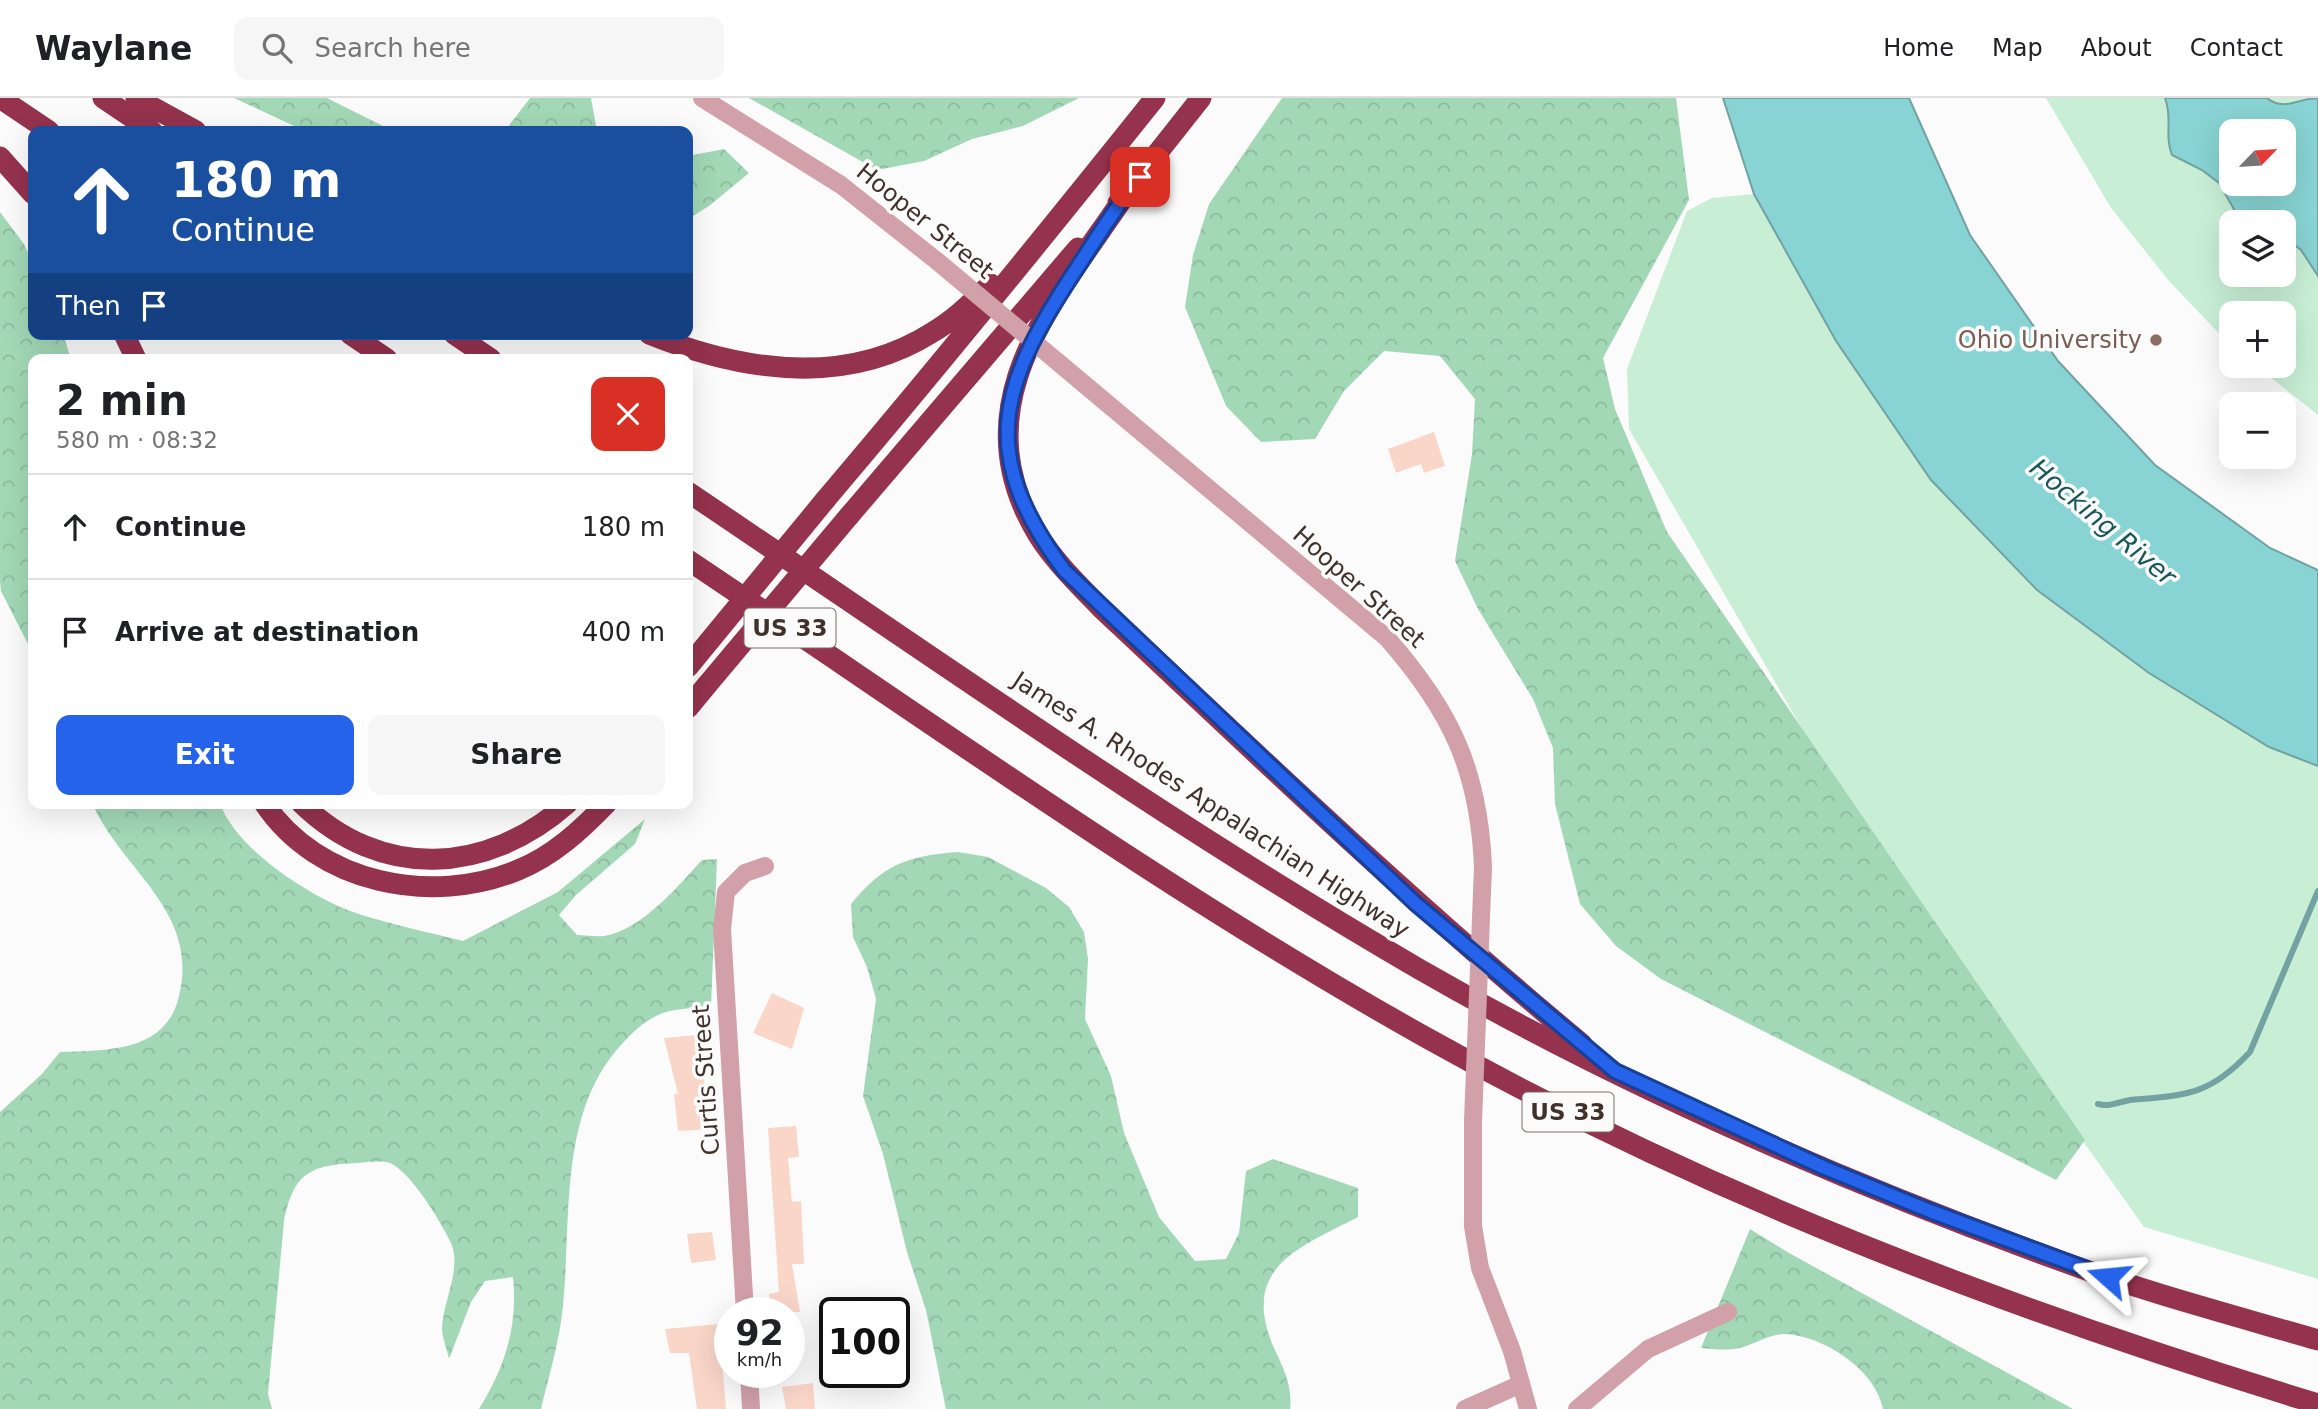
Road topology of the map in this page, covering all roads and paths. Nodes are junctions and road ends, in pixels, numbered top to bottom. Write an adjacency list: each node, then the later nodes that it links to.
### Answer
1 (103, 98): 8 (highway)
2 (136, 98): 9 (highway)
3 (702, 98): 32 (street, Hooper Street, bridge)
4 (1155, 98): 13 (highway)
5 (1201, 98): 12 (highway)
6 (0, 99): 7 (highway)
7 (41, 126)
8 (145, 126)
9 (187, 126)
10 (0, 157): 11 (highway)
11 (28, 188)
12 (1126, 194): 22 (highway, bridge); 28 (highway)
13 (1038, 239): 16 (highway); 21 (highway, bridge)
14 (359, 340): 17 (highway)
15 (463, 340): 18 (highway)
16 (664, 340)
17 (380, 354)
18 (484, 354)
19 (693, 495): 28 (highway, James A. Rhodes Appalachian Highway / US 33)
20 (693, 564): 34 (highway, US 33)
21 (693, 661)
22 (693, 702)
23 (269, 809): 26 (highway)
24 (309, 809): 25 (highway)
25 (561, 809)
26 (600, 809)
27 (765, 866): 29 (street, Curtis Street)
28 (1615, 1071): 31 (highway, James A. Rhodes Appalachian Highway / US 33)
29 (744, 1297)
30 (1728, 1312): 38 (street)
31 (2318, 1340)
32 (1521, 1384): 36 (street); 37 (street, Hooper Street)
33 (750, 1388): 35 (street)
34 (2318, 1404)
35 (751, 1409)
36 (1465, 1409)
37 (1528, 1409)
38 (1577, 1409)

